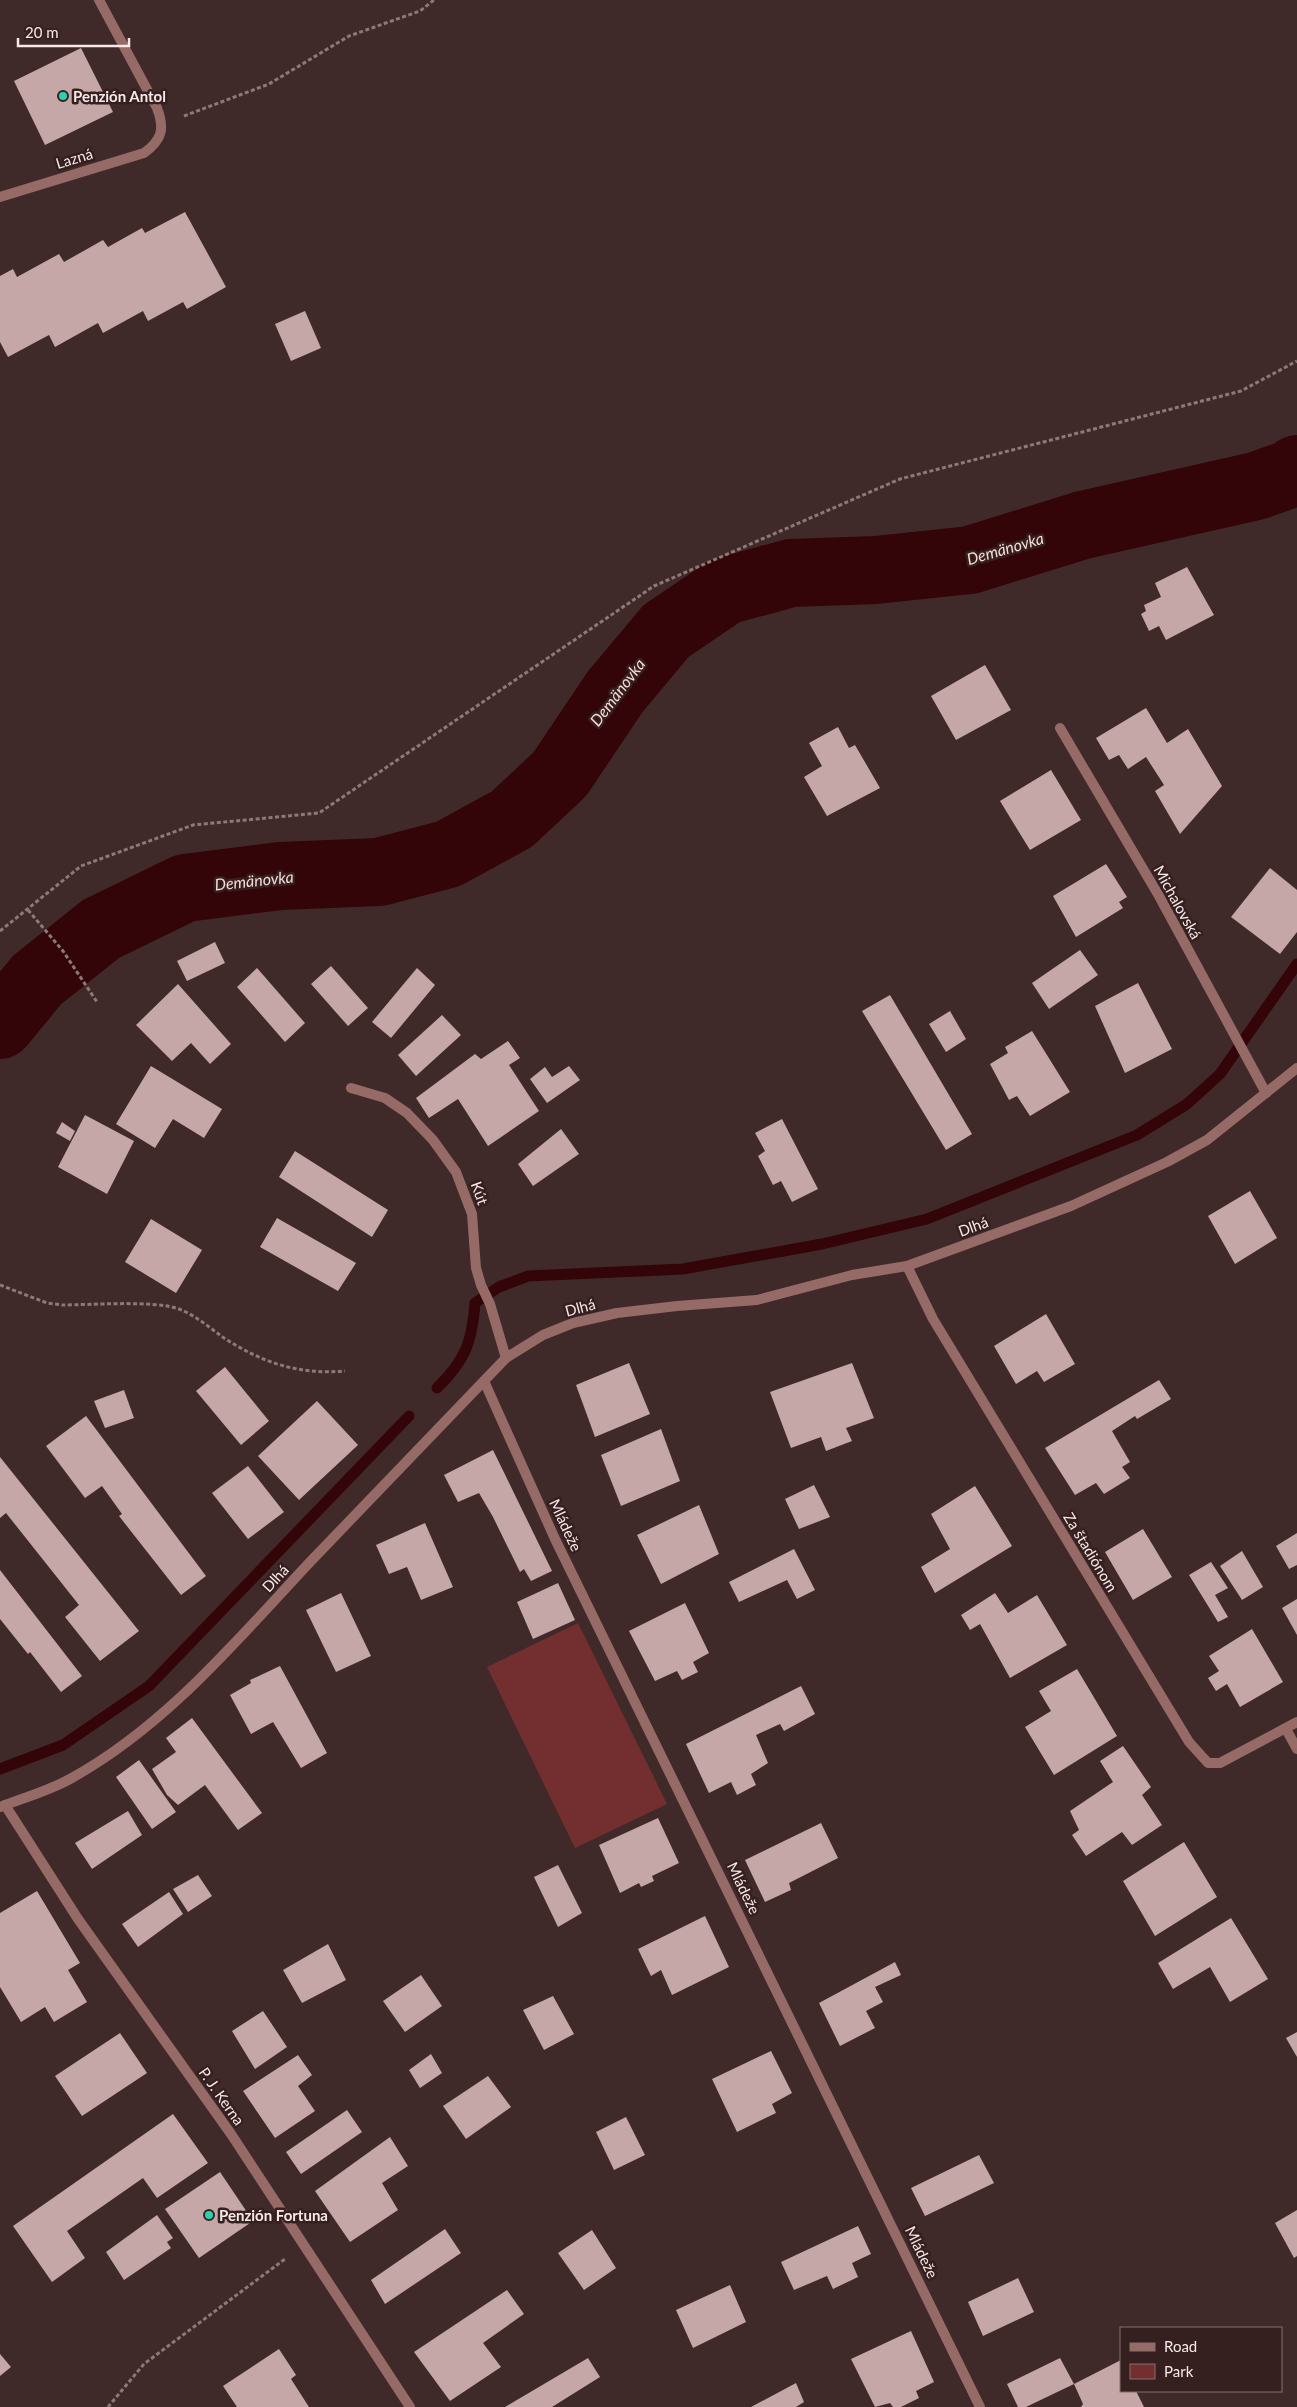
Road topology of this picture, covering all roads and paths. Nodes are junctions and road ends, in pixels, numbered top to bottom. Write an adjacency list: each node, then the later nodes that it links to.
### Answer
1 (99, 0): 3 (street)
2 (434, 0): 3 (path)
3 (162, 125): 4 (street, Lazná)
4 (0, 197)
5 (1297, 361): 7 (path)
6 (1060, 728): 12 (street, Michalovská)
7 (28, 910): 8 (path); 9 (path)
8 (0, 931)
9 (97, 1002)
10 (1297, 1068): 12 (street, Dlhá)
11 (351, 1088): 15 (street, Kút)
12 (1266, 1093): 13 (street, Dlhá)
13 (907, 1266): 15 (street, Dlhá); 19 (street, Za štadiónom)
14 (0, 1285): 16 (path)
15 (506, 1358): 17 (street, Dlhá)
16 (346, 1371)
17 (484, 1381): 21 (street, Dlhá); 25 (street, Mládeže)
18 (1297, 1722): 19 (street, Za štadiónom)
19 (1286, 1729): 20 (street)
20 (1297, 1749)
21 (3, 1806): 22 (street, P. J. Kerna)
22 (305, 2245): 23 (path); 24 (street, P. J. Kerna)
23 (108, 2407)
24 (410, 2407)
25 (980, 2407)

